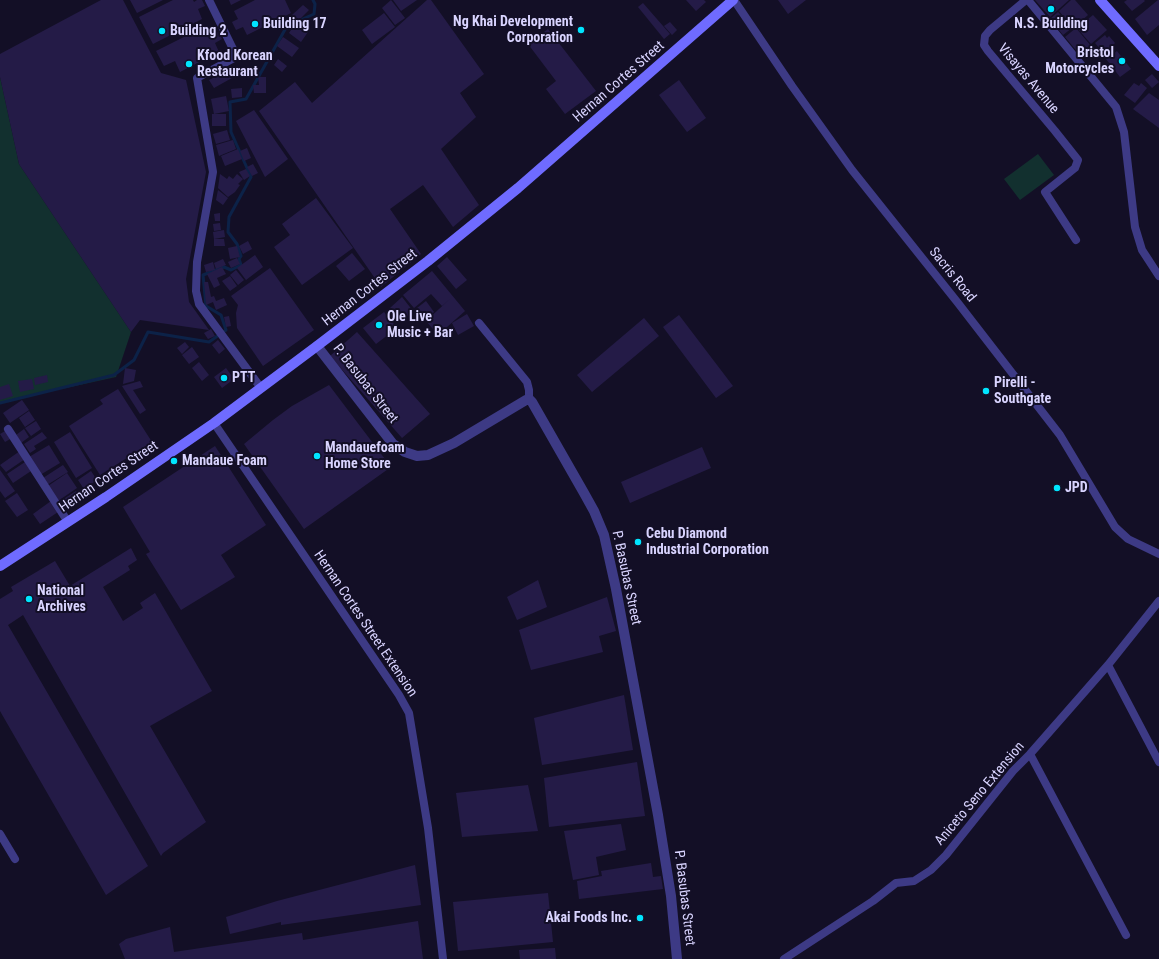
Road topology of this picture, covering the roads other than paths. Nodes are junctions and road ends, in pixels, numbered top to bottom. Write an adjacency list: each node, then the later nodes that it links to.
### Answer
1 (208, 0): 10 (street)
2 (734, 0): 9 (main road, Hernan Cortes Street); 15 (street, Sacris Road)
3 (1027, 0): 6 (street, Visayas Avenue); 7 (street)
4 (1100, 0): 5 (main road)
5 (1159, 66)
6 (1076, 240)
7 (1159, 276)
8 (479, 323): 11 (street)
9 (317, 346): 10 (main road, Hernan Cortes Street); 11 (street, P. Basubas Street)
10 (261, 388): 12 (main road, Hernan Cortes Street)
11 (529, 400): 25 (street, P. Basubas Street)
12 (214, 423): 14 (main road, Hernan Cortes Street); 24 (street, Hernan Cortes Street Extension)
13 (8, 429): 14 (street)
14 (68, 522): 16 (main road, Hernan Cortes Street)
15 (1159, 554)
16 (0, 566)
17 (1159, 601): 18 (street, Aniceto Seno Extension)
18 (1108, 665): 19 (street, Aniceto Seno Extension); 20 (street)
19 (1030, 754): 23 (street); 26 (street, Aniceto Seno Extension)
20 (1159, 762)
21 (0, 834): 22 (street)
22 (15, 859)
23 (1126, 935)
24 (443, 959)
25 (677, 959)
26 (784, 959)

